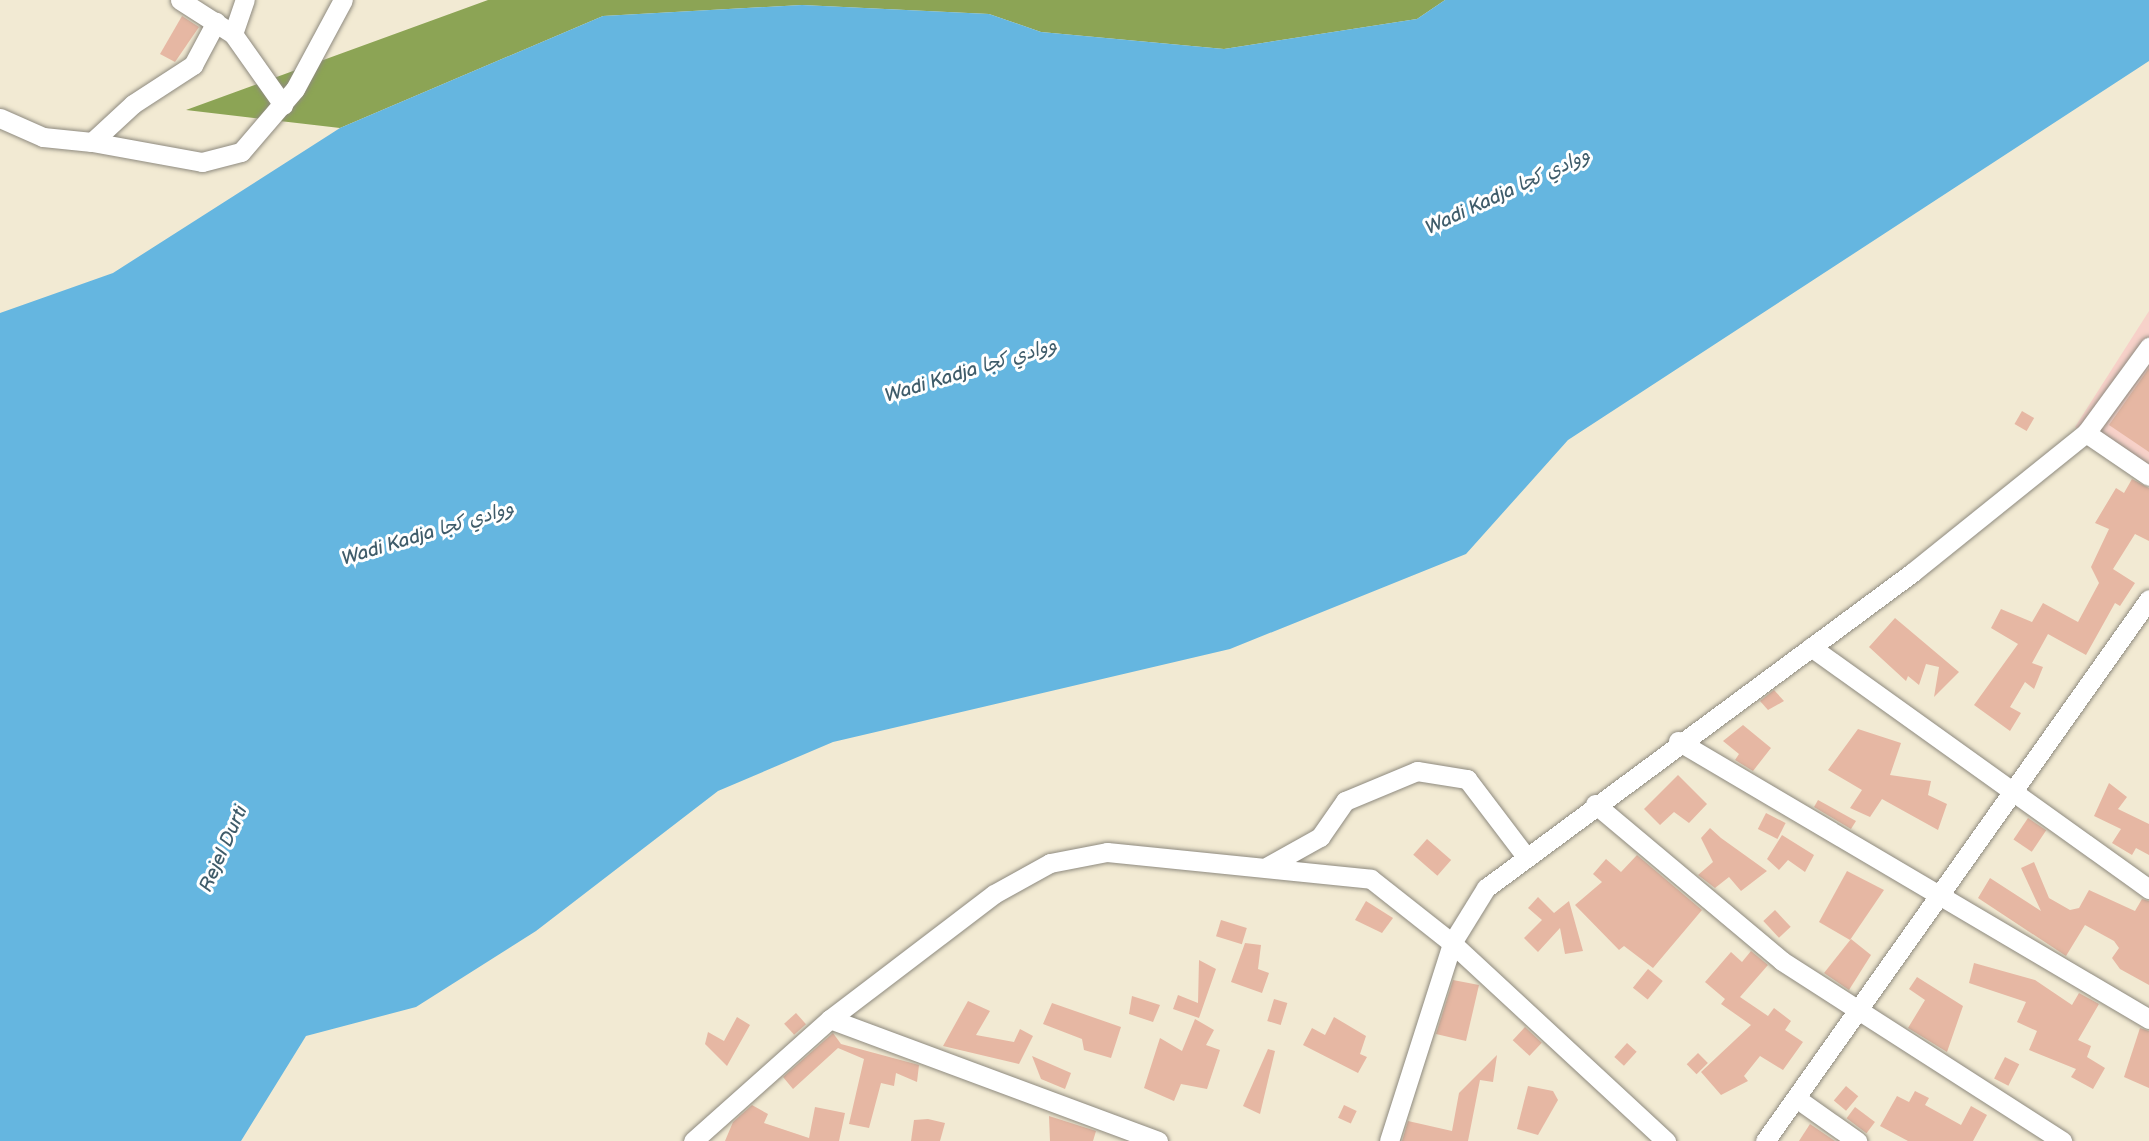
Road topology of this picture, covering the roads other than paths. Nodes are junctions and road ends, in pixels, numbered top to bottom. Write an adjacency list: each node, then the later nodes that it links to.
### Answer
1 (180, 0): 4 (street)
2 (245, 0): 5 (street)
3 (343, 0): 6 (street)
4 (216, 22): 5 (street); 8 (street)
5 (233, 34): 6 (street)
6 (283, 105): 8 (street)
7 (0, 118): 8 (street)
8 (92, 142)
9 (2149, 347): 10 (street)
10 (2086, 433): 11 (street); 13 (street)
11 (2149, 476)
12 (2149, 599): 15 (street)
13 (1811, 648): 14 (street); 15 (street)
14 (1678, 741): 16 (street); 20 (street)
15 (2014, 789): 19 (street); 20 (street)
16 (1595, 804): 17 (street); 22 (street)
17 (1524, 854): 18 (street); 21 (street)
18 (1268, 866): 21 (street); 23 (street)
19 (2149, 888)
20 (1939, 897): 22 (street); 24 (street)
21 (1452, 943): 28 (street); 29 (street)
22 (1857, 1015): 25 (street); 32 (street)
23 (830, 1019): 26 (street); 27 (street)
24 (2149, 1019)
25 (1796, 1098): 30 (street); 31 (street)
26 (693, 1141)
27 (1158, 1141)
28 (1389, 1141)
29 (1666, 1141)
30 (1765, 1141)
31 (1857, 1141)
32 (2062, 1141)

